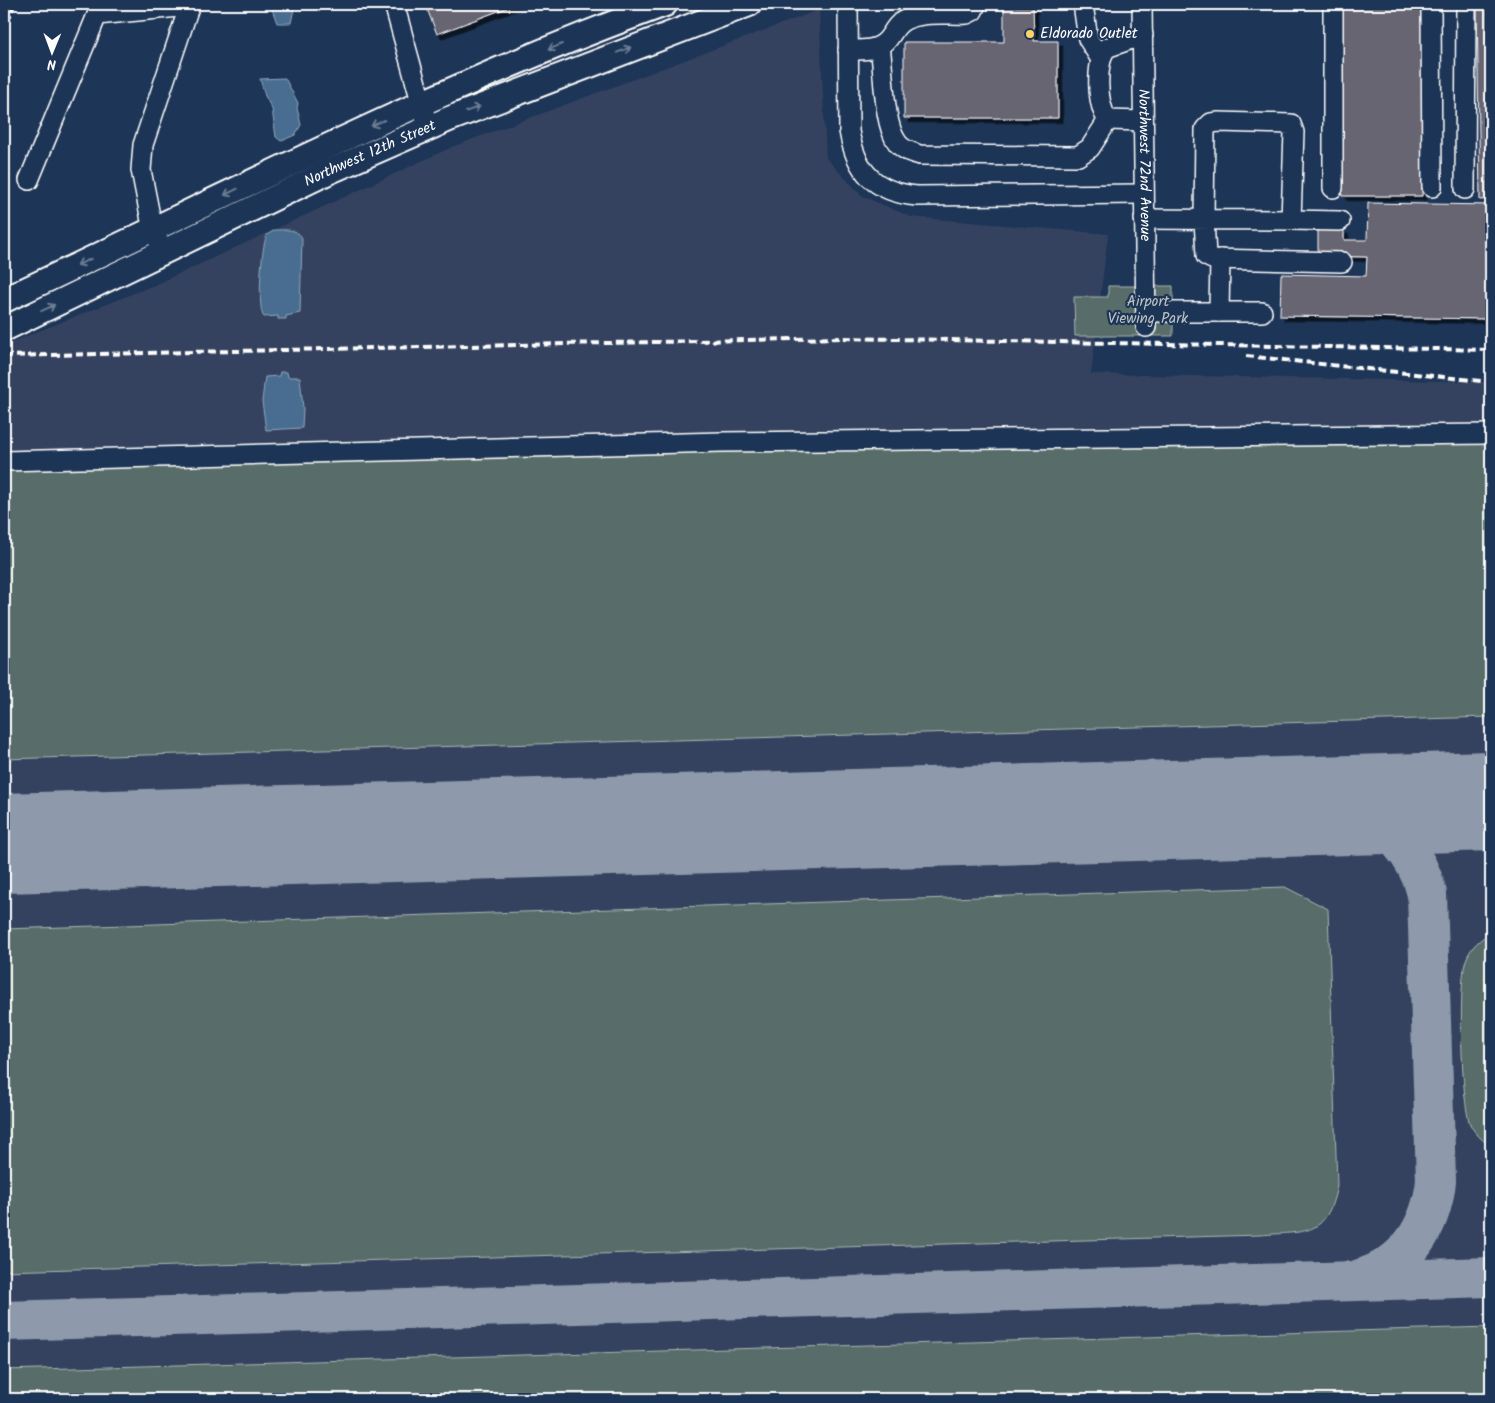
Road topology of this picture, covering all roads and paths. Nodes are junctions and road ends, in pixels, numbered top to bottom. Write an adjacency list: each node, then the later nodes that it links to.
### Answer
1 (394, 4): 16 (street)
2 (666, 4): 16 (main road, Northwest 12th Street, one-way to 16)
3 (749, 4): 19 (main road, Northwest 12th Street, one-way to 3)
4 (848, 4): 14 (street)
5 (976, 4): 13 (street)
6 (1083, 4): 15 (street)
7 (1142, 4): 12 (street, Northwest 72nd Avenue)
8 (1333, 4): 22 (street)
9 (1431, 4): 21 (street)
10 (1466, 4): 23 (street)
11 (190, 5): 20 (street); 29 (street)
12 (1143, 35): 15 (street); 18 (street, Northwest 72nd Avenue)
13 (880, 46): 14 (street); 17 (street)
14 (848, 50): 24 (street)
15 (1100, 58): 17 (street)
16 (422, 103): 19 (street); 29 (main road, Northwest 12th Street, one-way to 29)
17 (1108, 120): 18 (street)
18 (1143, 121): 24 (street, Northwest 72nd Avenue)
19 (428, 128): 30 (main road, Northwest 12th Street)
20 (29, 180)
21 (1432, 187)
22 (1333, 188)
23 (1465, 189)
24 (1144, 194): 25 (street, Northwest 72nd Avenue)
25 (1144, 219): 26 (street); 34 (street, Northwest 72nd Avenue)
26 (1204, 220): 27 (street); 27 (street); 31 (street)
27 (1291, 220): 28 (street)
28 (1340, 221)
29 (152, 231): 30 (street); 33 (main road, Northwest 12th Street, one-way to 33)
30 (164, 253): 36 (main road, Northwest 12th Street, one-way to 30)
31 (1220, 259): 32 (street); 34 (street)
32 (1342, 262)
33 (4, 300)
34 (1219, 312): 35 (street)
35 (1262, 312)
36 (4, 329)
37 (1491, 434): 38 (street)
38 (4, 461)

